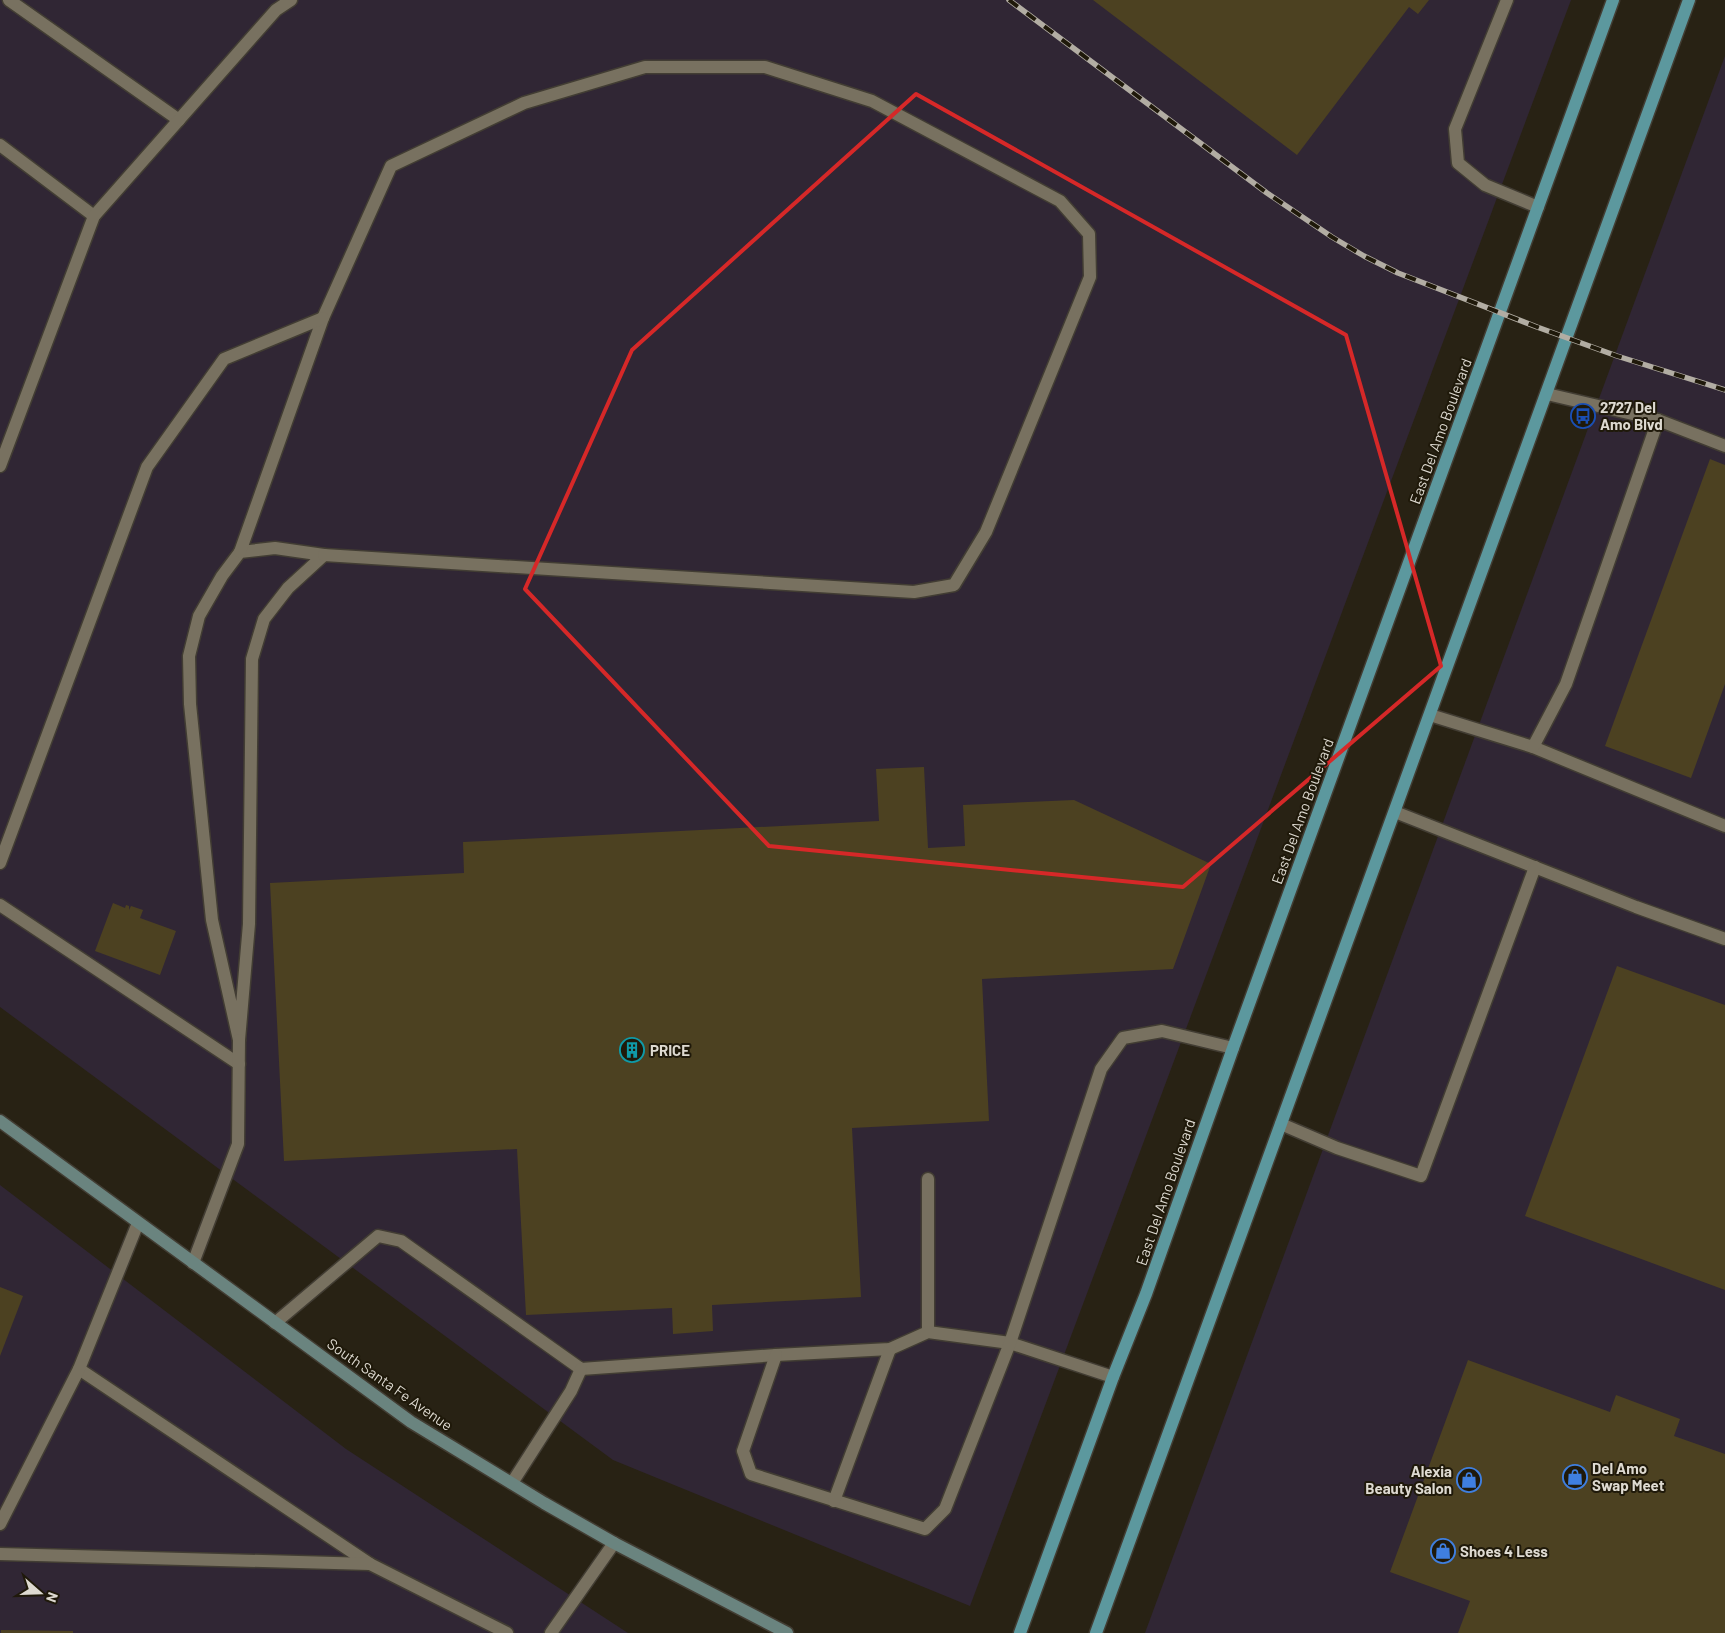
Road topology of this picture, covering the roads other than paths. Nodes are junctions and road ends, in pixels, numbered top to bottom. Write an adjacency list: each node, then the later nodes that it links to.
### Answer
1 (9, 0): 6 (lane)
2 (291, 0): 6 (lane)
3 (1507, 0): 8 (lane)
4 (1613, 0): 8 (main road, East Del Amo Boulevard)
5 (1689, 0): 11 (main road)
6 (179, 120): 9 (lane)
7 (0, 145): 9 (lane)
8 (1538, 207): 26 (main road, East Del Amo Boulevard)
9 (94, 216): 14 (lane)
10 (322, 318): 15 (lane); 16 (lane); 21 (lane)
11 (1546, 394): 12 (lane); 17 (main road)
12 (1658, 420): 13 (lane); 18 (lane)
13 (1725, 446)
14 (0, 466)
15 (240, 552): 16 (lane); 25 (lane)
16 (324, 555): 25 (lane)
17 (1430, 714): 18 (lane); 19 (main road)
18 (1533, 747): 20 (lane)
19 (1395, 812): 22 (lane); 29 (main road)
20 (1725, 826)
21 (0, 862)
22 (1535, 867): 24 (lane); 29 (lane)
23 (0, 905): 27 (lane)
24 (1725, 939)
25 (239, 1040): 27 (lane)
26 (1233, 1048): 35 (lane); 40 (main road, East Del Amo Boulevard)
27 (239, 1064): 32 (lane)
28 (0, 1120): 31 (main road, South Santa Fe Avenue)
29 (1281, 1124): 52 (main road)
30 (928, 1179): 34 (lane)
31 (138, 1223): 32 (main road, South Santa Fe Avenue); 39 (lane)
32 (193, 1263): 33 (main road, South Santa Fe Avenue)
33 (275, 1324): 38 (lane); 41 (main road, South Santa Fe Avenue)
34 (928, 1332): 35 (lane); 36 (lane)
35 (1010, 1343): 40 (lane); 42 (lane)
36 (890, 1349): 37 (lane); 42 (lane)
37 (776, 1355): 38 (lane); 42 (lane)
38 (581, 1369): 41 (lane)
39 (79, 1370): 43 (lane); 46 (lane)
40 (1113, 1377): 51 (main road, East Del Amo Boulevard)
41 (512, 1483): 44 (main road, South Santa Fe Avenue)
42 (834, 1501)
43 (0, 1524)
44 (614, 1543): 47 (main road, South Santa Fe Avenue); 49 (lane)
45 (0, 1554): 46 (lane)
46 (370, 1564): 48 (lane)
47 (770, 1629): 50 (main road, South Santa Fe Avenue)
48 (507, 1633)
49 (551, 1633)
50 (787, 1633)
51 (1020, 1633)
52 (1096, 1633)

